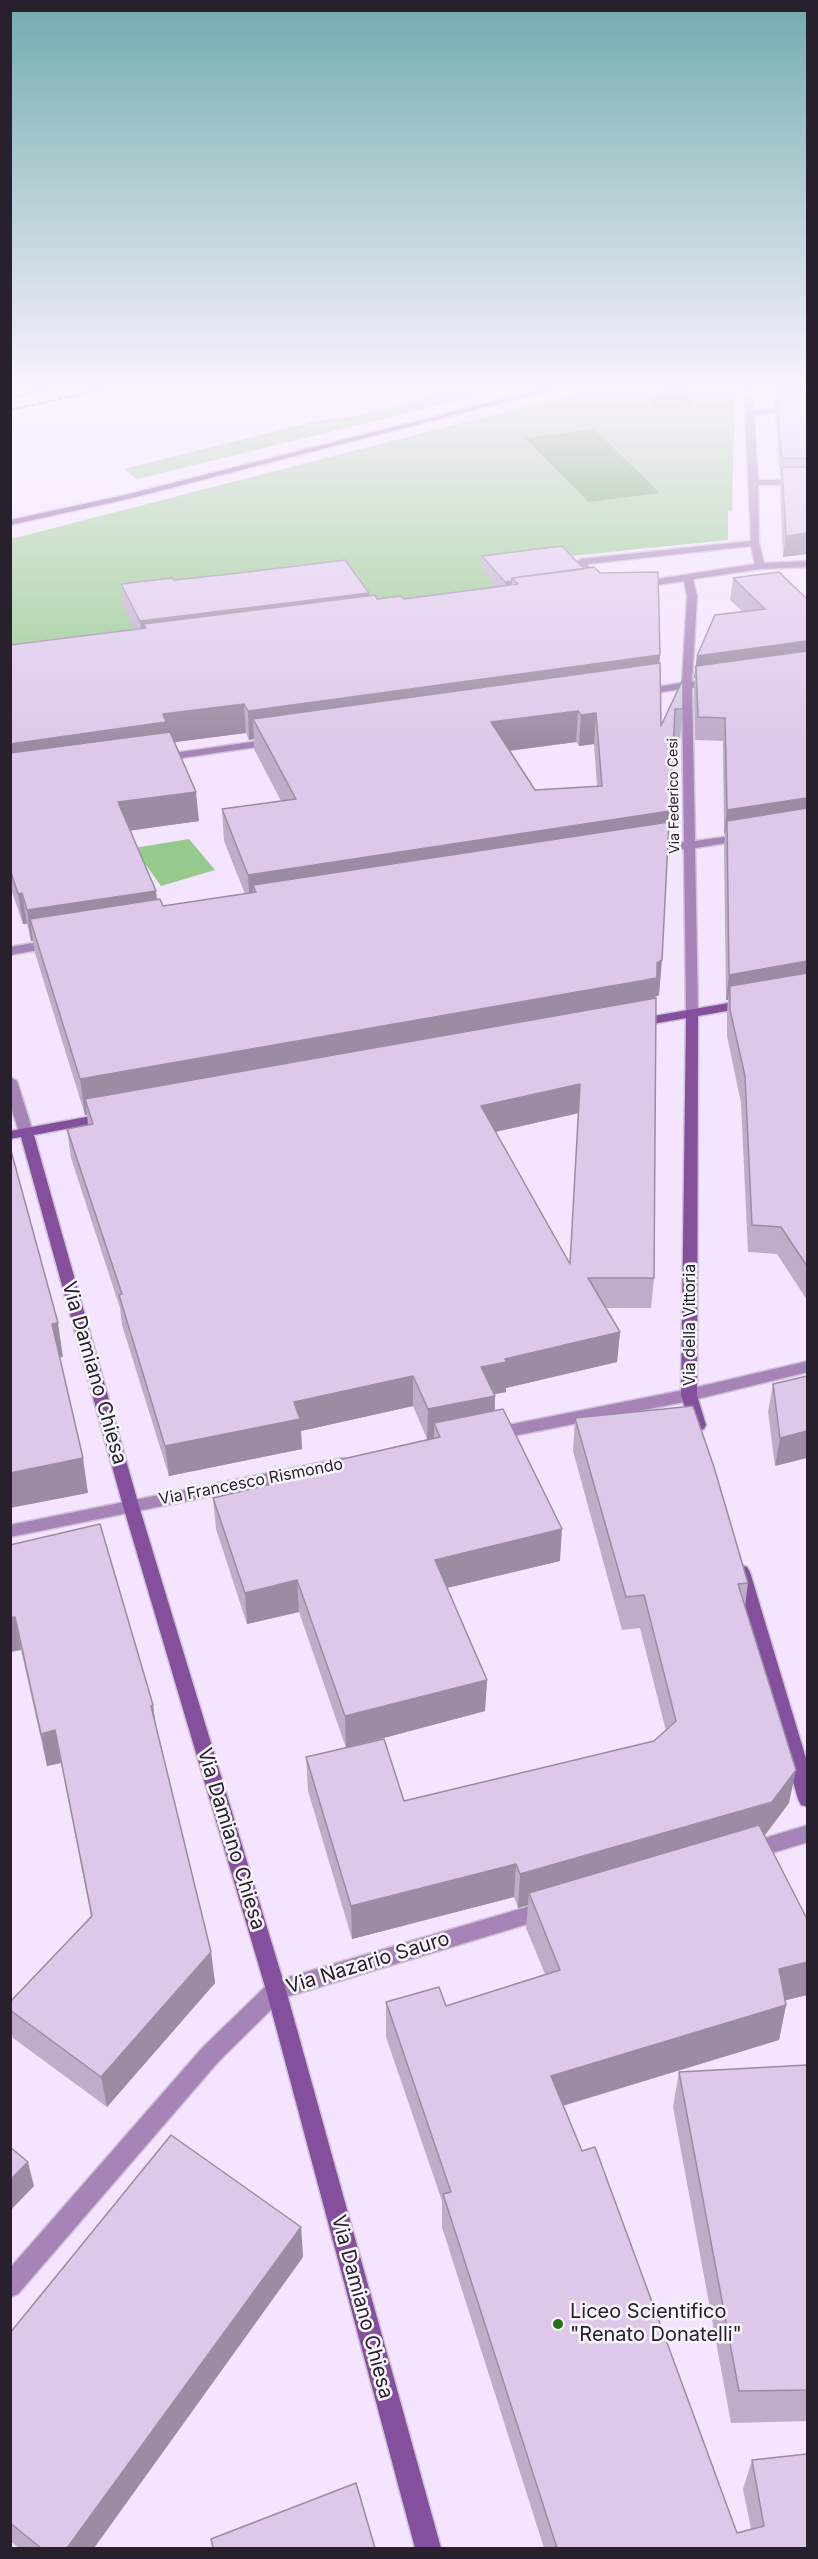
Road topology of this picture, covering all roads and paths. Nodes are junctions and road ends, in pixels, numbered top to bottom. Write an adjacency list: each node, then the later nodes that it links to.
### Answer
1 (48, 508): 5 (street)
2 (74, 508): 6 (street)
3 (84, 508): 7 (street)
4 (754, 508): 8 (street)
5 (10, 514)
6 (10, 523)
7 (10, 529)
8 (755, 543): 10 (street); 15 (street)
9 (807, 564): 10 (street)
10 (760, 566): 11 (street); 12 (street)
11 (688, 578): 13 (street); 18 (street, Via Federico Cesi)
12 (776, 579)
13 (633, 585)
14 (611, 588): 15 (street)
15 (600, 590): 16 (street)
16 (588, 591)
17 (720, 681): 18 (street)
18 (687, 686): 19 (street); 23 (street, Via Federico Cesi)
19 (630, 694)
20 (279, 741): 21 (street)
21 (151, 759)
22 (761, 834): 23 (street)
23 (690, 845): 24 (street); 28 (street, Via Federico Cesi)
24 (632, 854)
25 (69, 941): 26 (street)
26 (10, 951)
27 (757, 1002): 28 (street)
28 (692, 1013): 29 (street); 34 (street, Via della Vittoria)
29 (623, 1025)
30 (10, 1081): 32 (street)
31 (124, 1114): 32 (street)
32 (18, 1133): 38 (street, Via Damiano Chiesa)
33 (807, 1366): 34 (street)
34 (689, 1395): 35 (street); 36 (street, Via della Vittoria)
35 (480, 1436)
36 (703, 1440)
37 (363, 1460): 38 (street, Via Francesco Rismondo)
38 (131, 1506): 39 (street, Via Francesco Rismondo); 45 (street, Via Damiano Chiesa)
39 (10, 1531)
40 (735, 1552): 41 (street)
41 (807, 1799)
42 (807, 1833): 43 (street)
43 (730, 1856)
44 (561, 1906): 45 (street, Via Nazario Sauro)
45 (276, 1990): 46 (street, Via Nazario Sauro); 47 (street, Via Damiano Chiesa)
46 (10, 2286)
47 (428, 2548)

